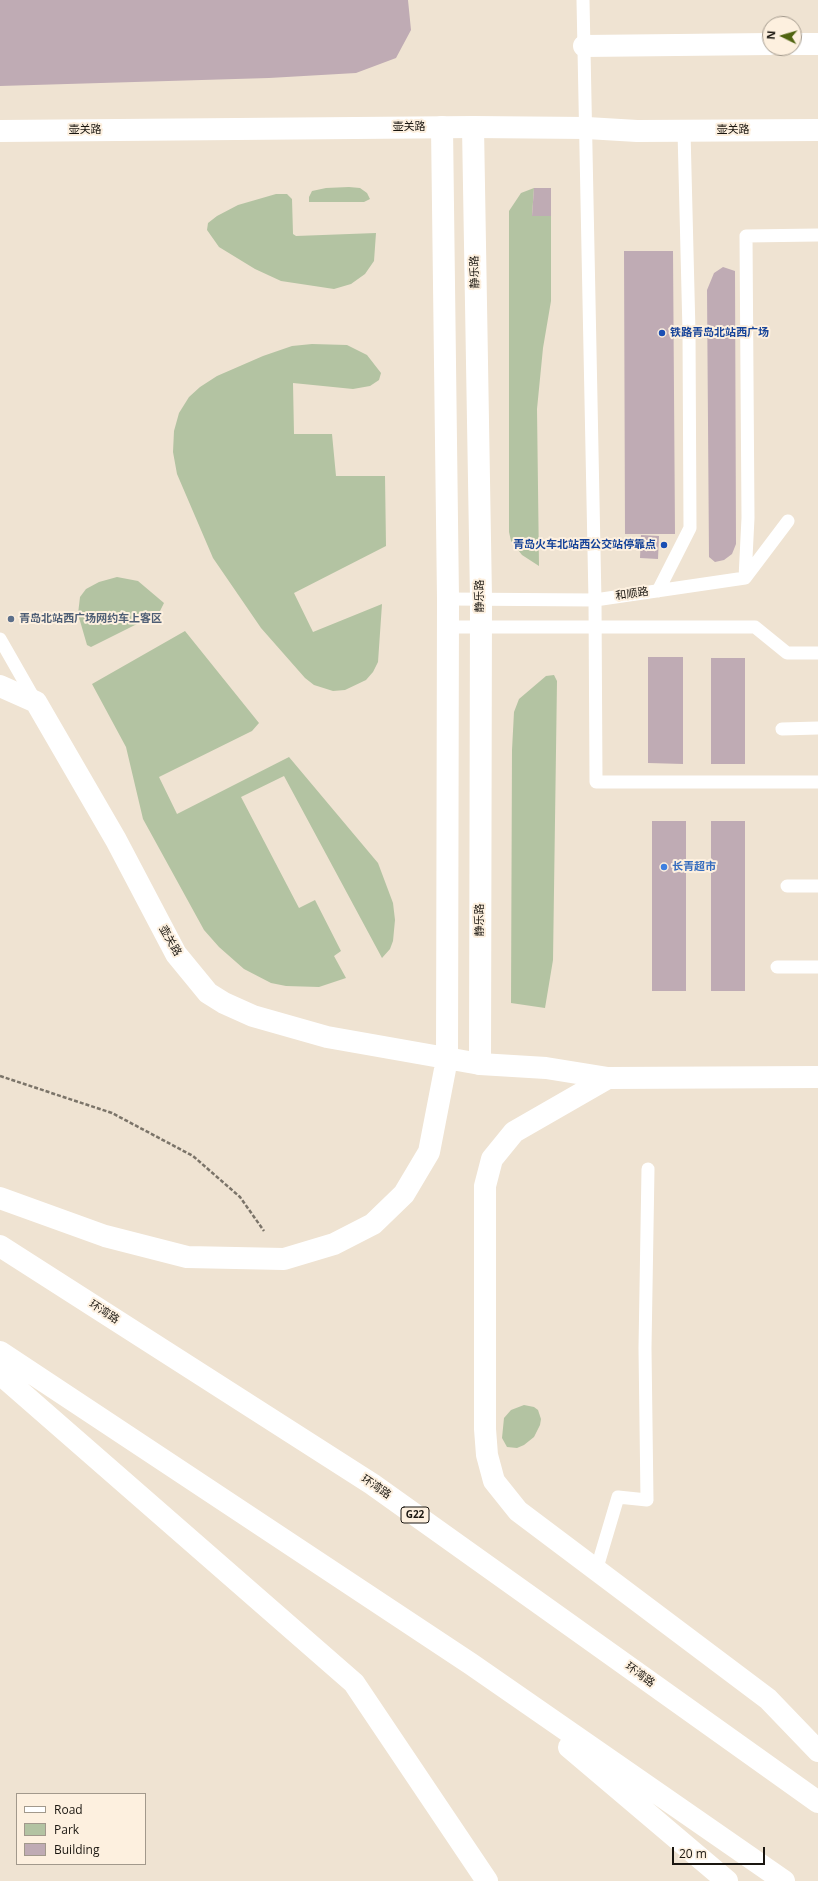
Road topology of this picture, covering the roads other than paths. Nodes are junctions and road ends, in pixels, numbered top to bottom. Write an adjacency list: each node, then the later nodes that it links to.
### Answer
1 (583, 0): 5 (lane)
2 (762, 44): 5 (main road)
3 (802, 44): 4 (main road)
4 (818, 44)
5 (584, 46): 8 (lane)
6 (442, 127): 7 (main road, 壶关路); 11 (main road, 壶关路); 12 (main road)
7 (473, 127): 8 (main road, 壶关路); 13 (main road, 静乐路)
8 (587, 128): 9 (main road, 壶关路); 20 (lane)
9 (684, 130): 10 (main road, 壶关路); 17 (lane)
10 (818, 130)
11 (0, 131)
12 (443, 214): 13 (main road); 19 (main road)
13 (474, 214): 18 (main road, 静乐路)
14 (818, 235): 16 (lane)
15 (788, 521): 16 (lane)
16 (745, 578): 17 (lane, 和顺路)
17 (658, 591): 20 (lane, 和顺路)
18 (481, 598): 19 (lane, 和顺路); 20 (lane, 和顺路); 22 (main road, 静乐路)
19 (448, 599): 21 (main road)
20 (595, 600): 23 (lane)
21 (448, 627): 22 (lane); 35 (main road)
22 (480, 627): 23 (lane); 36 (main road, 静乐路)
23 (595, 627): 25 (lane); 30 (lane)
24 (0, 639): 27 (lane)
25 (818, 653)
26 (0, 686): 27 (main road)
27 (36, 702): 35 (main road, 壶关路)
28 (782, 728): 29 (lane)
29 (818, 728)
30 (818, 782)
31 (787, 886): 32 (lane)
32 (818, 886)
33 (777, 967): 34 (lane)
34 (818, 967)
35 (447, 1059): 36 (main road, 壶关路); 40 (main road)
36 (480, 1064): 38 (main road, 壶关路)
37 (818, 1077): 38 (main road, 壶关路)
38 (608, 1078): 44 (main road)
39 (648, 1169): 44 (lane)
40 (0, 1198)
41 (0, 1246): 47 (main road, 环湾路 / G22)
42 (0, 1352): 45 (main road)
43 (0, 1374): 48 (main road)
44 (596, 1571): 46 (main road)
45 (471, 1664): 49 (main road); 50 (main road)
46 (818, 1751)
47 (818, 1802)
48 (487, 1881)
49 (727, 1881)
50 (784, 1881)

